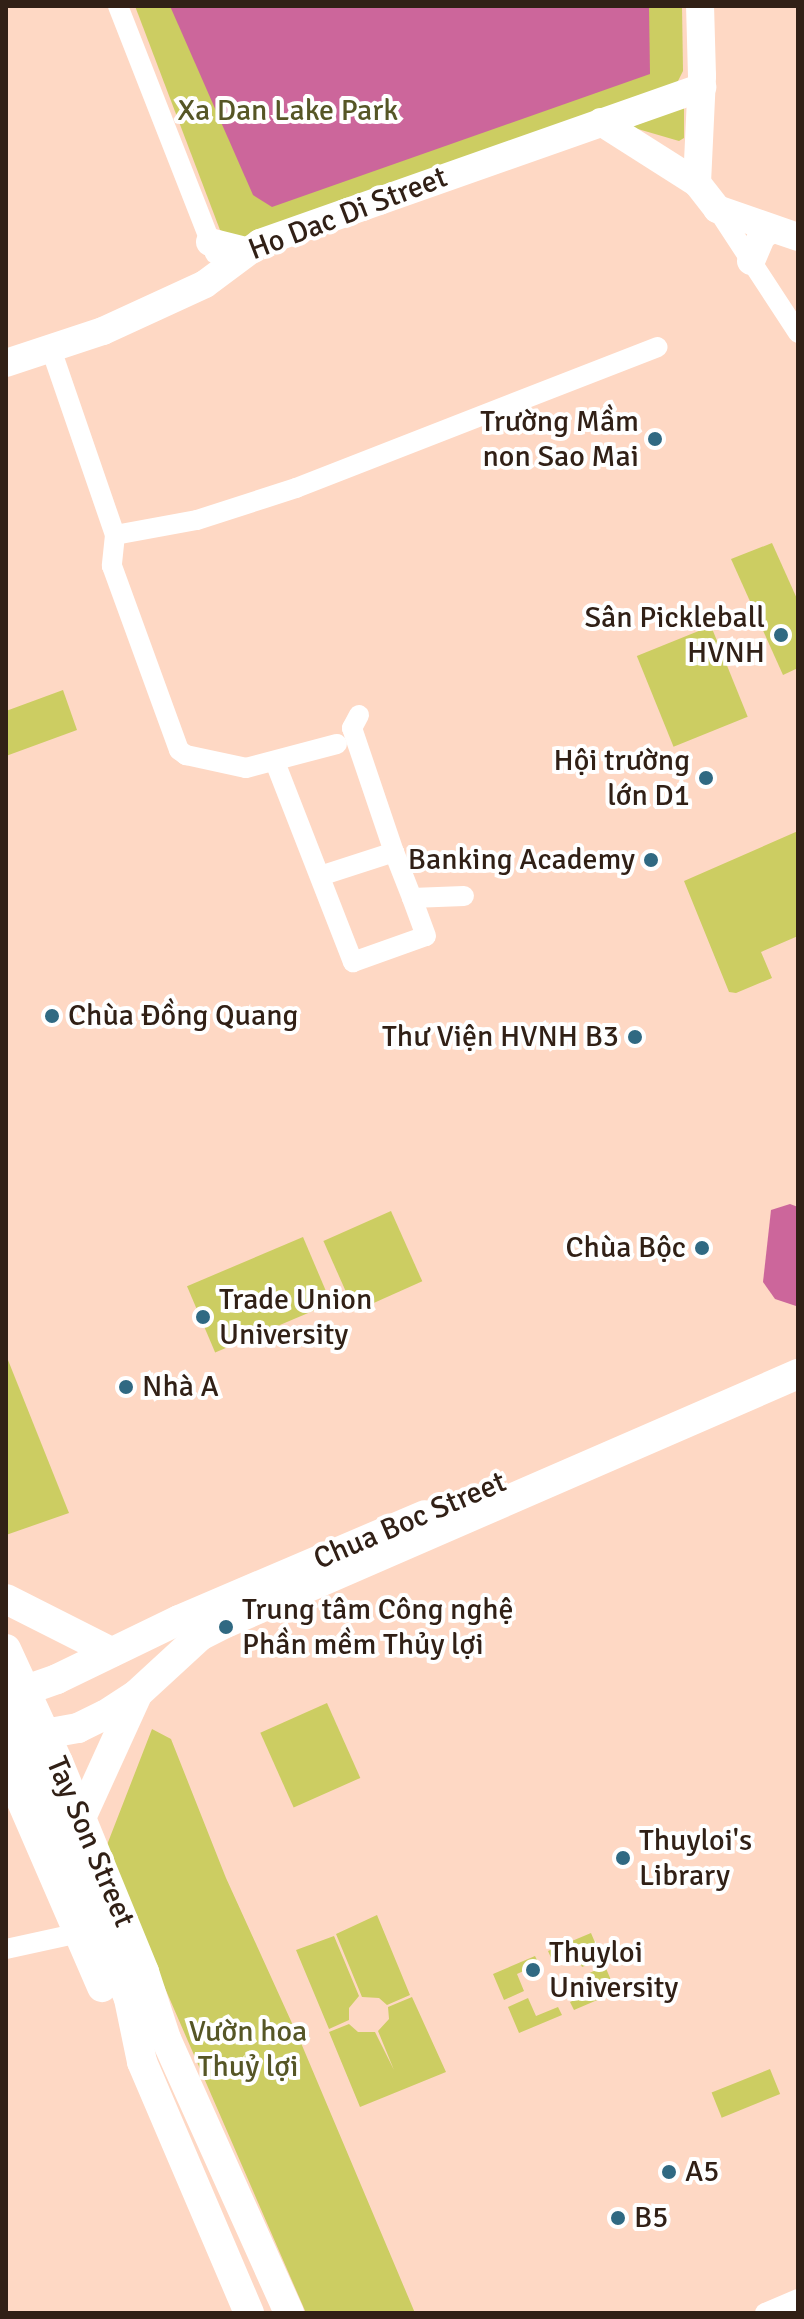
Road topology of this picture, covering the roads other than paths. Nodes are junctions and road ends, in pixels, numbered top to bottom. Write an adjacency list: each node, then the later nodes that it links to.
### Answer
1 (118, 6): 8 (street)
2 (700, 6): 3 (street)
3 (702, 87): 4 (street, Ho Dac Di Street); 5 (street)
4 (601, 122): 5 (street); 9 (street, Ho Dac Di Street)
5 (697, 183): 6 (street)
6 (717, 209): 7 (street); 10 (street)
7 (785, 234): 10 (street)
8 (210, 242): 9 (street); 11 (street)
9 (245, 251): 11 (street, Ho Dac Di Street)
10 (751, 261): 12 (street)
11 (223, 272): 14 (street, Ho Dac Di Street)
12 (798, 333)
13 (658, 347): 16 (street)
14 (51, 349): 15 (street, Ho Dac Di Street); 16 (street)
15 (6, 363)
16 (115, 535): 19 (street)
17 (359, 715): 20 (street)
18 (337, 744): 19 (street)
19 (275, 762): 21 (street)
20 (394, 852): 21 (street); 23 (street)
21 (320, 876): 23 (street)
22 (464, 896): 23 (street)
23 (412, 898)
24 (798, 1354): 28 (main road, Chua Boc Street)
25 (798, 1374): 29 (main road, Chua Boc Street)
26 (6, 1599): 28 (main road)
27 (6, 1649): 30 (main road, Tay Son Street)
28 (111, 1652): 30 (main road, Chua Boc Street)
29 (137, 1694): 31 (main road, Chua Boc Street); 36 (main road)
30 (12, 1697): 31 (main road, Tay Son Street); 39 (main road)
31 (45, 1735): 32 (main road, Chua Boc Street); 34 (main road, Tay Son Street)
32 (6, 1741)
33 (6, 1765): 35 (main road, Tay Son Street)
34 (67, 1787): 35 (main road); 36 (main road, Tay Son Street)
35 (22, 1819): 37 (main road, Tay Son Street)
36 (80, 1820): 40 (main road, Tay Son Street)
37 (79, 1933): 38 (street); 41 (main road, Tay Son Street)
38 (6, 1949)
39 (129, 1999): 40 (main road, Tay Son Street); 41 (main road, Tay Son Street)
40 (166, 2039): 44 (main road, Tay Son Street)
41 (142, 2062): 43 (main road, Tay Son Street)
42 (798, 2299): 45 (street)
43 (249, 2313)
44 (289, 2313)
45 (765, 2313)

